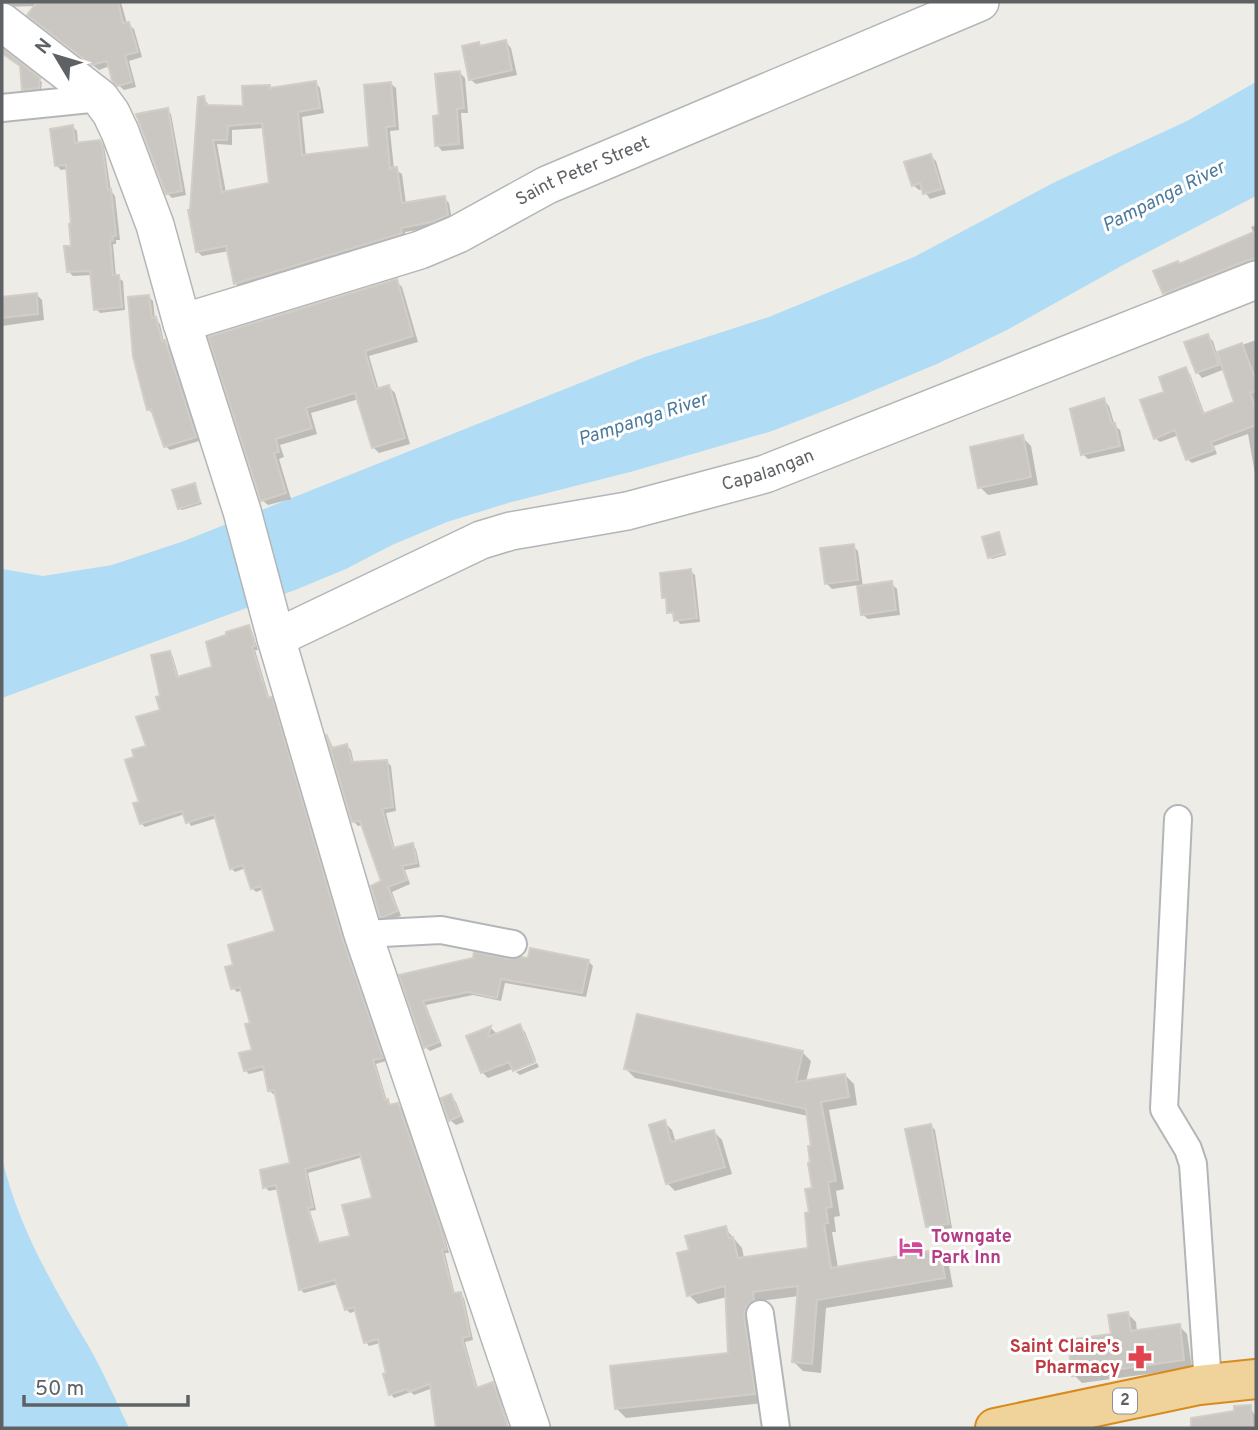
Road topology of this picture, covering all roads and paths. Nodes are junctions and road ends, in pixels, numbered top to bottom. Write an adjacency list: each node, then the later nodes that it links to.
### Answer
1 (980, 2): 6 (main road, Saint Peter Street)
2 (2, 22): 3 (main road)
3 (100, 98): 4 (street); 6 (main road)
4 (2, 108)
5 (1256, 280): 7 (main road, Capalangan)
6 (182, 323): 7 (main road)
7 (273, 626): 9 (main road)
8 (1178, 819): 13 (street)
9 (363, 934): 10 (street); 14 (main road)
10 (513, 944)
11 (760, 1314): 15 (street)
12 (1256, 1379): 13 (highway, 2)
13 (1208, 1384): 16 (highway, 2)
14 (531, 1428)
15 (776, 1428)
16 (995, 1428)

